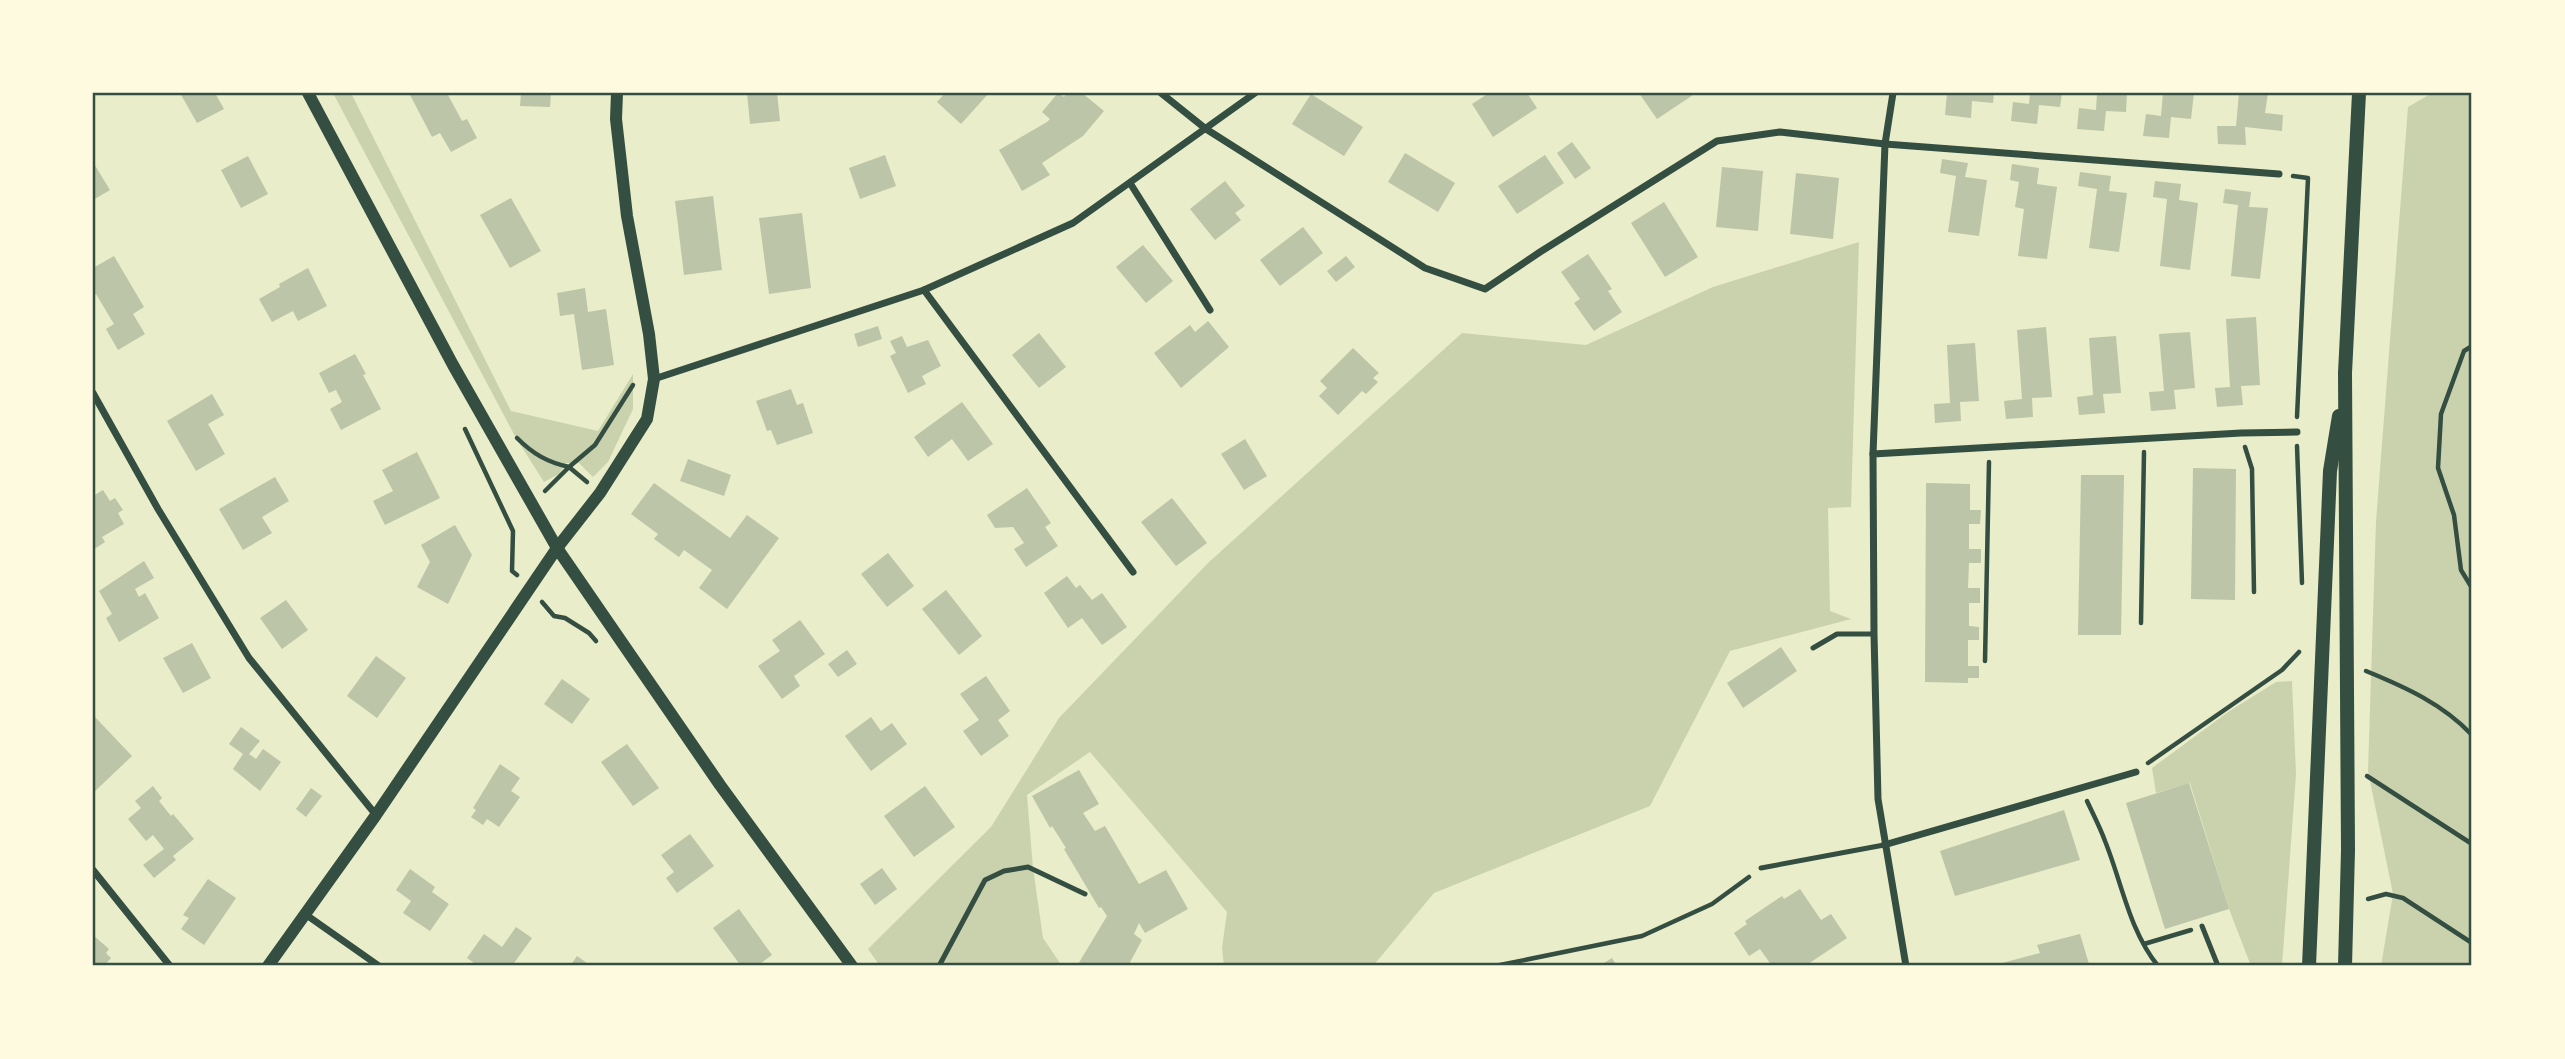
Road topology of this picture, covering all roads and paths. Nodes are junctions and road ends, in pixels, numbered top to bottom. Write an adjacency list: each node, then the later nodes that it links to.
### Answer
1 (308, 93): 26 (street)
2 (617, 93): 15 (street)
3 (1161, 93): 7 (street)
4 (1255, 93): 7 (street)
5 (1893, 93): 8 (street)
6 (2359, 93): 14 (main road)
7 (1206, 129): 8 (street); 10 (street)
8 (1885, 144): 9 (street); 23 (street)
9 (2279, 174): 19 (path)
10 (1130, 183): 11 (street); 12 (street)
11 (923, 290): 15 (street); 29 (street)
12 (1210, 310)
13 (2472, 346): 31 (path)
14 (2345, 373): 38 (main road); 63 (main road)
15 (654, 379): 25 (street)
16 (636, 380): 24 (path)
17 (93, 393): 43 (street)
18 (510, 430): 24 (path)
19 (2297, 432): 20 (street); 30 (path)
20 (2241, 433): 21 (street); 32 (path)
21 (2144, 438): 22 (street); 33 (path)
22 (1989, 447): 23 (street); 37 (path)
23 (1873, 454): 34 (street)
24 (569, 467): 25 (path); 26 (path)
25 (600, 493): 28 (street)
26 (531, 501): 27 (path); 28 (street)
27 (507, 517)
28 (557, 548): 43 (street); 57 (street)
29 (1133, 572)
30 (2302, 583)
31 (2472, 588)
32 (2254, 592)
33 (2141, 623)
34 (1874, 634): 35 (lane); 45 (street)
35 (1813, 648)
36 (2300, 652): 41 (path)
37 (1985, 661)
38 (2347, 664): 39 (path); 40 (main road)
39 (2472, 735)
40 (2347, 760): 44 (path); 64 (main road)
41 (2136, 772): 42 (street)
42 (2081, 788): 45 (street); 53 (path)
43 (376, 815): 50 (street)
44 (2472, 844)
45 (1884, 845): 46 (lane); 60 (street)
46 (1761, 868): 59 (path)
47 (93, 870): 54 (street)
48 (1085, 894): 58 (lane)
49 (2368, 899): 52 (path)
50 (305, 914): 55 (street); 56 (street)
51 (2202, 926): 53 (path); 62 (lane)
52 (2472, 943)
53 (2144, 944): 61 (path)
54 (170, 966)
55 (268, 966)
56 (379, 966)
57 (852, 966)
58 (939, 966)
59 (1495, 966)
60 (1906, 966)
61 (2158, 966)
62 (2218, 966)
63 (2309, 966)
64 (2345, 966)

